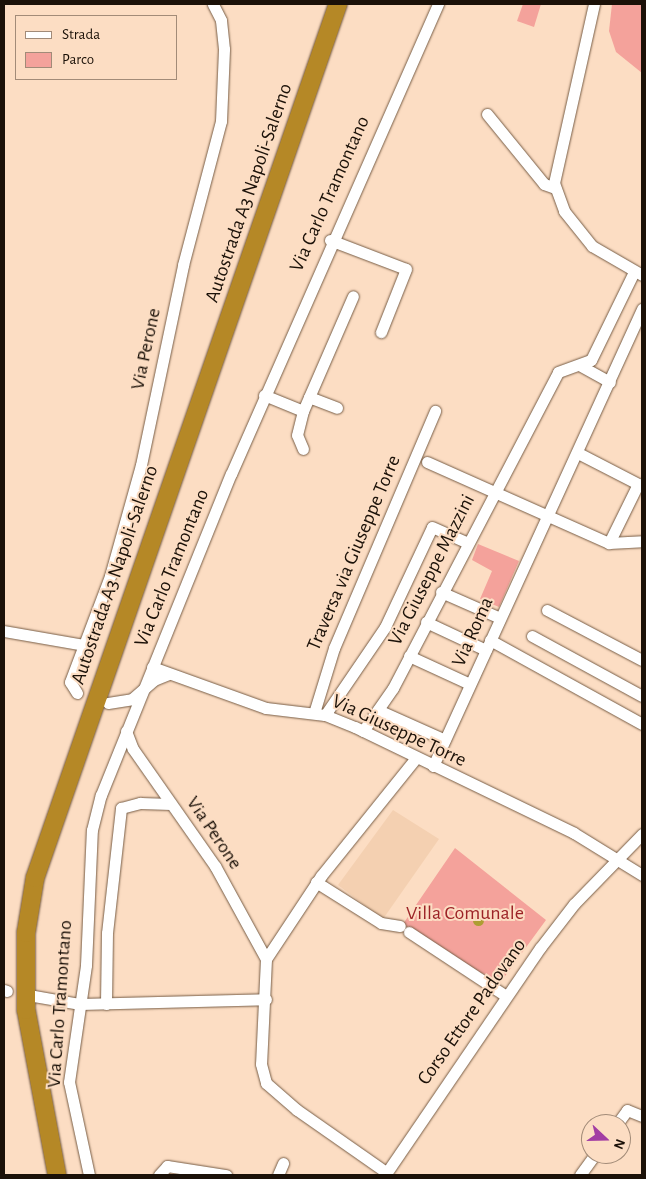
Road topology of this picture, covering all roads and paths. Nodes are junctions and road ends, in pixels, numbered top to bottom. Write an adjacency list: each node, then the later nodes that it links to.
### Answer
1 (213, 4): 34 (street, Via Perone)
2 (327, 4): 72 (highway, Autostrada A3 Napoli-Salerno)
3 (338, 4): 73 (highway, Autostrada A3 Napoli-Salerno)
4 (438, 4): 8 (street, Via Carlo Tramontano)
5 (591, 6): 7 (street)
6 (487, 114): 7 (street)
7 (555, 188): 9 (street)
8 (330, 240): 12 (street); 15 (street, Via Carlo Tramontano)
9 (638, 274): 13 (street)
10 (353, 296): 16 (street)
11 (642, 308): 14 (street, Via Roma)
12 (381, 332)
13 (581, 366): 14 (street); 23 (street)
14 (610, 382): 21 (street, Via Roma)
15 (264, 395): 18 (street); 36 (street, Via Carlo Tramontano)
16 (309, 397): 17 (street); 18 (street)
17 (338, 408)
18 (303, 411): 20 (street)
19 (435, 411): 48 (street, Traversa via Giuseppe Torre)
20 (303, 449)
21 (578, 453): 24 (street, Via Roma); 27 (street)
22 (427, 462): 23 (street, Via Giuseppe Mazzini)
23 (496, 489): 24 (street); 26 (street, Via Giuseppe Mazzini)
24 (550, 514): 27 (street); 30 (street, Via Roma)
25 (642, 541): 27 (street)
26 (466, 542): 28 (street, Via Giuseppe Mazzini); 48 (street)
27 (609, 543)
28 (441, 592): 30 (street); 31 (street, Via Giuseppe Mazzini)
29 (547, 610): 38 (street)
30 (500, 618): 35 (street, Via Roma)
31 (426, 622): 35 (street); 37 (street, Via Giuseppe Mazzini)
32 (4, 632): 34 (street)
33 (532, 636): 44 (street)
34 (84, 645): 43 (street, Via Perone)
35 (488, 645): 41 (street, Via Roma); 50 (street)
36 (160, 648): 39 (street, Via Carlo Tramontano); 40 (street)
37 (409, 656): 41 (street); 47 (street, Via Giuseppe Mazzini)
38 (642, 660)
39 (152, 667): 40 (street, Via Giuseppe Torre); 42 (street, Via Carlo Tramontano)
40 (169, 674): 42 (street); 48 (street, Via Giuseppe Torre)
41 (470, 684): 53 (street, Via Roma)
42 (142, 691): 45 (street); 46 (street, Via Carlo Tramontano)
43 (77, 693)
44 (642, 696)
45 (120, 704): 46 (street); 49 (street)
46 (136, 706): 49 (street, Via Carlo Tramontano)
47 (378, 710): 52 (street, Via Giuseppe Mazzini); 53 (street)
48 (319, 714): 52 (street, Via Giuseppe Torre)
49 (131, 717): 51 (street, Via Carlo Tramontano)
50 (641, 719)
51 (126, 730): 56 (street, Via Perone); 65 (street, Via Carlo Tramontano)
52 (363, 731): 54 (street, Via Giuseppe Torre)
53 (445, 740): 55 (street, Via Roma)
54 (416, 758): 55 (street, Via Giuseppe Torre); 60 (street)
55 (433, 766): 58 (street, Via Giuseppe Torre)
56 (171, 804): 61 (street, Via Perone); 66 (street)
57 (642, 834): 58 (street, Corso Ettore Padovano)
58 (618, 860): 59 (street, Via Giuseppe Torre); 63 (street, Corso Ettore Padovano)
59 (642, 875)
60 (321, 876): 61 (street); 63 (street)
61 (266, 959): 64 (street)
62 (34, 996): 65 (street)
63 (506, 996): 71 (street, Corso Ettore Padovano)
64 (266, 998): 66 (street); 71 (street)
65 (80, 1004): 66 (street); 74 (street, Via Carlo Tramontano)
66 (106, 1004)
67 (624, 1114): 68 (street)
68 (642, 1116)
69 (283, 1163): 77 (street)
70 (588, 1164): 78 (street)
71 (386, 1173)
72 (45, 1175)
73 (57, 1175)
74 (89, 1175)
75 (159, 1175): 76 (street)
76 (226, 1175)
77 (278, 1175)
78 (580, 1175)

